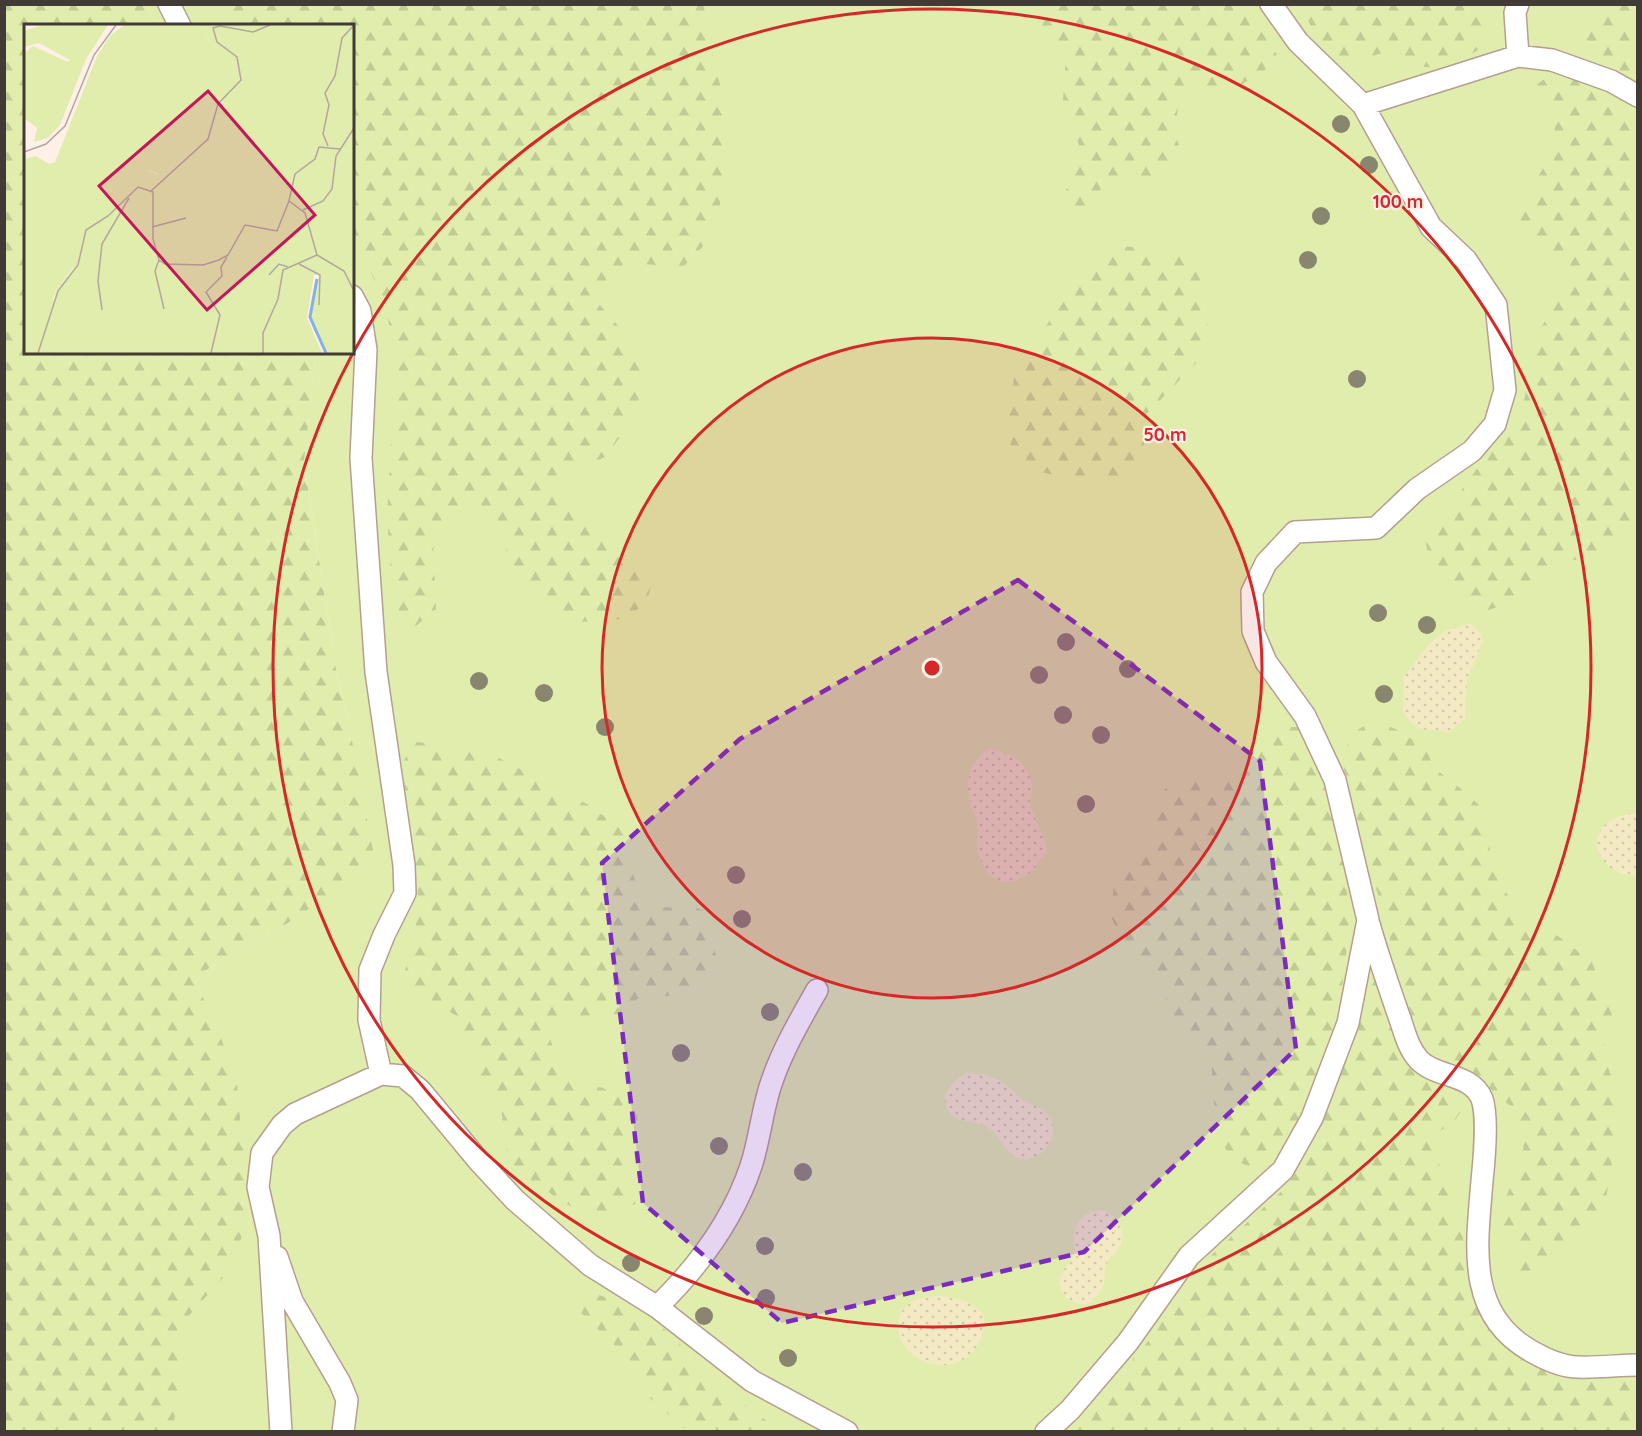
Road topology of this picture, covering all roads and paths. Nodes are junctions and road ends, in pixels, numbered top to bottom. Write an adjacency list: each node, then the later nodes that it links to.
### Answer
1 (168, 4): 4 (lane)
2 (1271, 4): 7 (lane)
3 (1518, 4): 5 (lane)
4 (179, 24)
5 (1518, 56): 6 (lane); 7 (lane)
6 (1638, 96)
7 (1363, 105): 9 (lane)
8 (354, 300): 11 (lane)
9 (1368, 920): 14 (lane); 18 (lane)
10 (817, 990): 13 (lane)
11 (381, 1074): 12 (lane); 13 (lane)
12 (269, 1236): 15 (lane); 16 (lane)
13 (657, 1307): 17 (lane)
14 (1638, 1365)
15 (281, 1431)
16 (343, 1431)
17 (847, 1431)
18 (1046, 1431)

